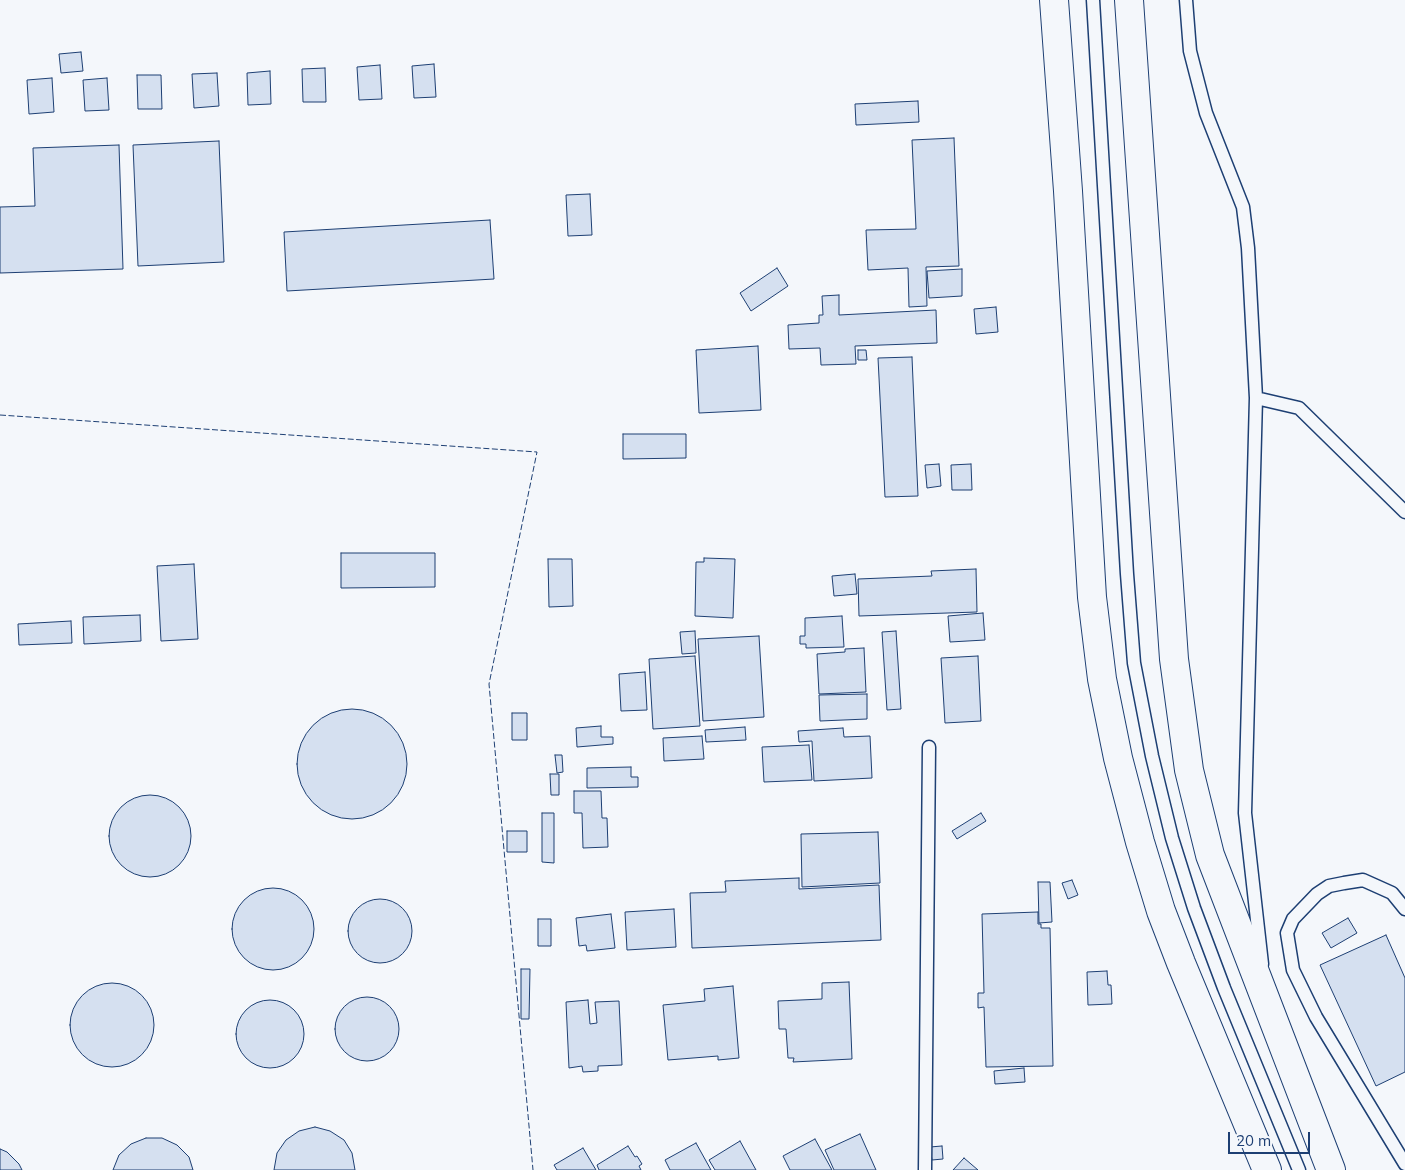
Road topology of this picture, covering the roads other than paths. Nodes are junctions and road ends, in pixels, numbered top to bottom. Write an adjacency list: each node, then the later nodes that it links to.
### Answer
1 (1054, 0): 12 (highway)
2 (1093, 0): 13 (lane)
3 (1129, 0): 9 (highway)
4 (1186, 0): 5 (lane)
5 (1256, 398): 6 (lane); 9 (lane)
6 (1405, 512)
7 (930, 747): 11 (lane)
8 (1405, 909): 10 (lane)
9 (1267, 1002): 14 (highway)
10 (1405, 1164)
11 (925, 1170)
12 (1267, 1170)
13 (1299, 1170)
14 (1331, 1170)

